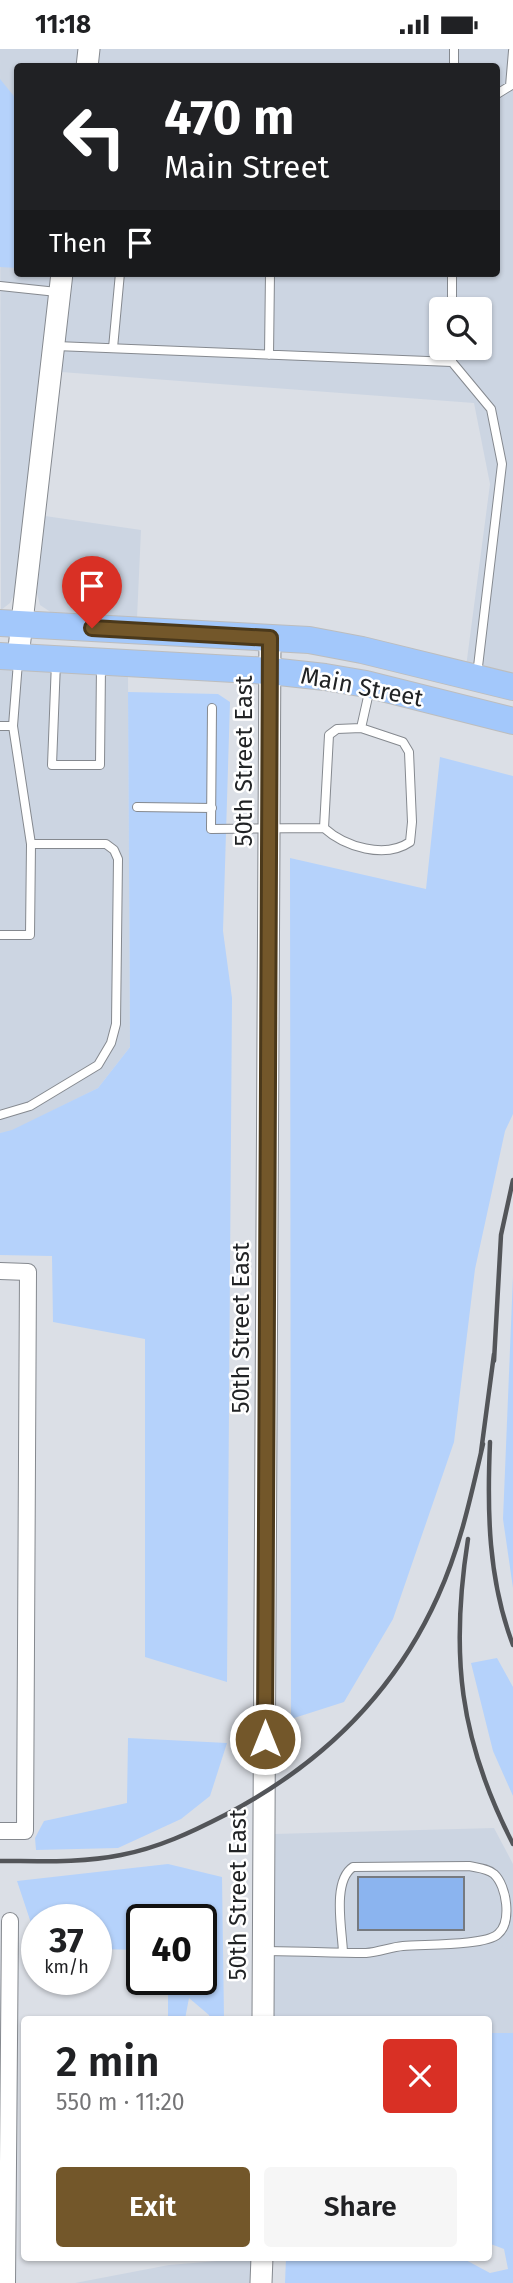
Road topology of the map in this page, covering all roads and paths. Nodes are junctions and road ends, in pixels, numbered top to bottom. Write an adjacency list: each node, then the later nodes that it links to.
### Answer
1 (513, 51): 2 (lane)
2 (500, 92)
3 (120, 277): 10 (lane)
4 (270, 277): 11 (lane)
5 (452, 277): 8 (lane)
6 (61, 282): 7 (lane); 9 (street)
7 (0, 286)
8 (452, 297)
9 (54, 346): 10 (lane); 13 (street)
10 (113, 348): 11 (lane)
11 (269, 355): 12 (lane)
12 (452, 362): 19 (lane)
13 (11, 624): 14 (main road, Main Street); 15 (street)
14 (270, 638): 18 (street, 50th Street East); 19 (main road, Main Street)
15 (9, 657): 16 (main road, Main Street); 25 (lane)
16 (56, 659): 17 (main road, Main Street); 17 (lane)
17 (101, 661): 18 (main road, Main Street)
18 (270, 671): 20 (main road, Main Street); 29 (street, 50th Street East)
19 (477, 678): 21 (main road, Main Street)
20 (370, 685): 23 (main road, Main Street); 26 (lane)
21 (513, 687)
22 (212, 708): 28 (lane)
23 (513, 721)
24 (0, 726): 25 (lane)
25 (13, 726): 31 (lane)
26 (361, 728): 30 (lane); 30 (lane)
27 (137, 807): 28 (lane)
28 (212, 808): 29 (lane)
29 (270, 827): 30 (lane); 37 (street, 50th Street East)
30 (324, 828)
31 (31, 844): 32 (lane); 33 (lane)
32 (0, 935)
33 (0, 1115)
34 (0, 1272): 35 (street)
35 (0, 1831)
36 (10, 1921): 39 (street)
37 (264, 1951): 38 (lane); 40 (street, 50th Street East)
38 (343, 1952): 38 (lane)
39 (5, 1978): 41 (street)
40 (263, 2016)
41 (4, 2157): 43 (street)
42 (262, 2261): 44 (street)
43 (8, 2283)
44 (261, 2283)

